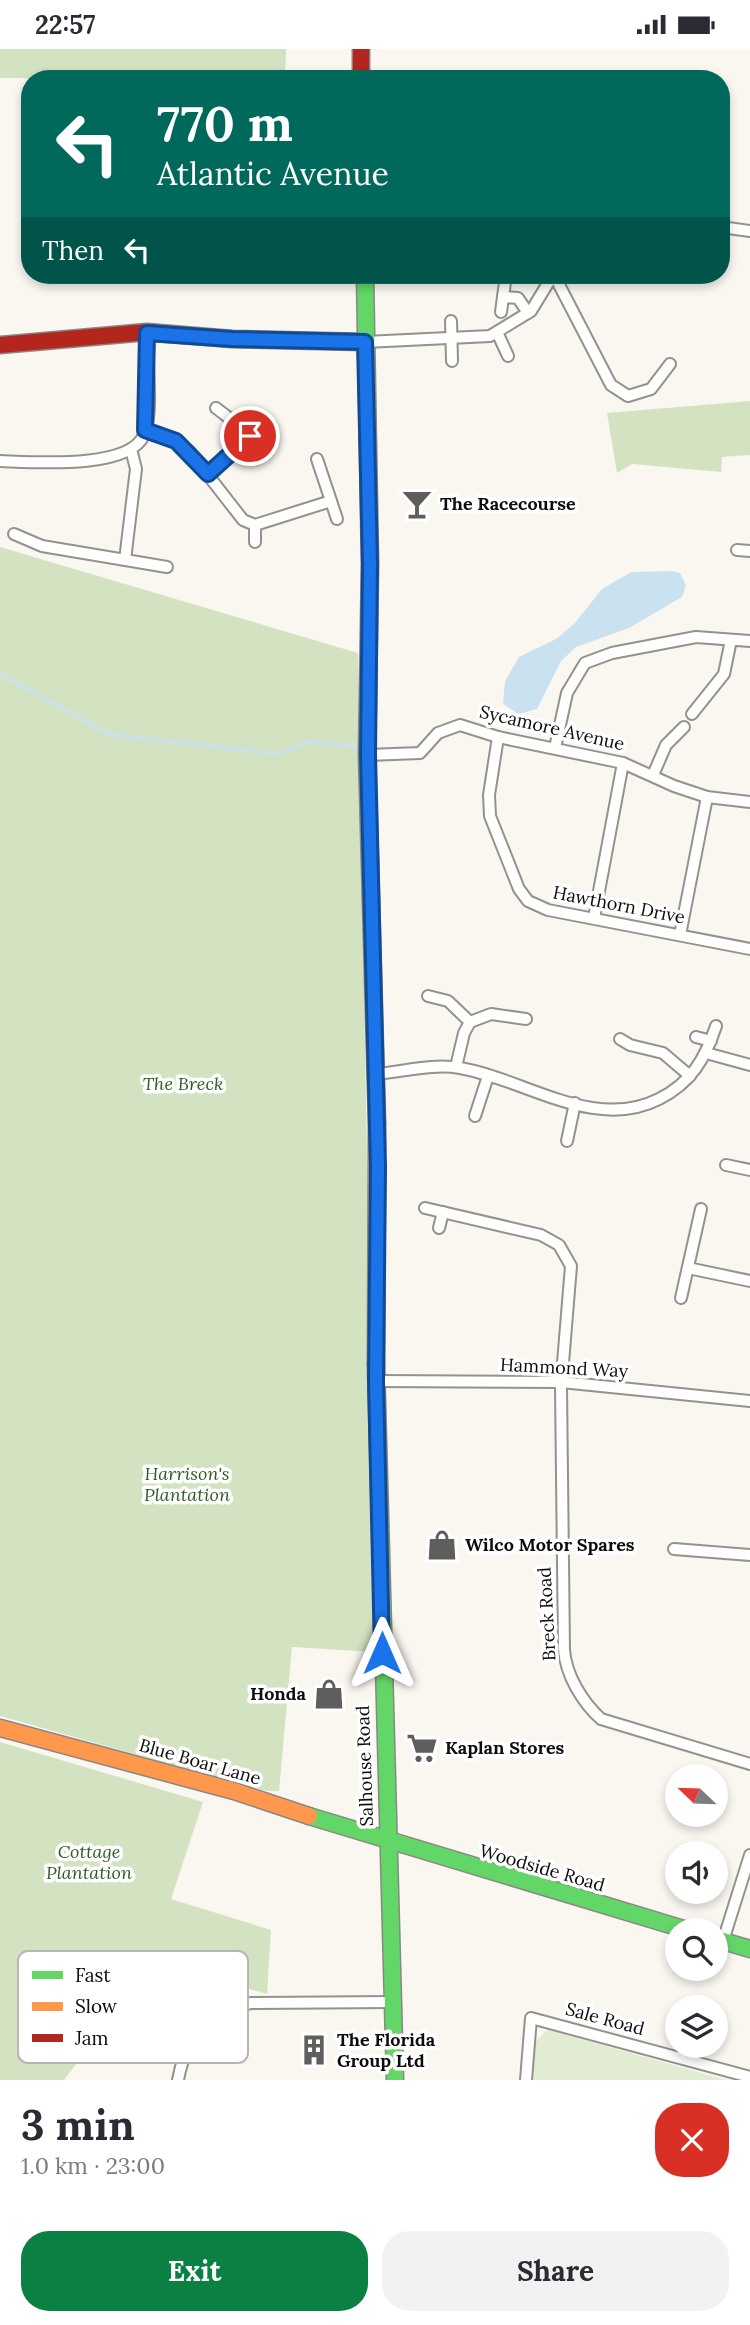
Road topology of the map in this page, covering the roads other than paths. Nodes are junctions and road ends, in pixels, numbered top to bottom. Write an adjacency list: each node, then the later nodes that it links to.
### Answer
1 (361, 49): 2 (street)
2 (361, 70)
3 (730, 228): 4 (street)
4 (750, 231)
5 (365, 284): 16 (street, Salhouse Road)
6 (505, 284): 9 (street)
7 (547, 284): 11 (street)
8 (558, 284): 20 (street)
9 (503, 297): 10 (street); 11 (street)
10 (501, 312)
11 (528, 313): 13 (street)
12 (451, 321): 15 (street)
13 (497, 332): 15 (street); 18 (street)
14 (147, 333): 16 (street); 17 (street); 22 (street)
15 (451, 338): 16 (street); 19 (street)
16 (365, 342): 44 (street, Salhouse Road)
17 (0, 345)
18 (508, 356)
19 (452, 362)
20 (670, 364)
21 (216, 408): 23 (street)
22 (145, 430): 25 (street); 28 (street)
23 (250, 436): 24 (street); 28 (street)
24 (266, 446)
25 (131, 449): 27 (street); 36 (street)
26 (317, 459): 29 (street)
27 (0, 461)
28 (208, 474): 31 (street)
29 (331, 501): 30 (street); 31 (street)
30 (337, 519)
31 (255, 525): 33 (street)
32 (14, 534): 36 (street)
33 (255, 542)
34 (737, 550): 35 (street)
35 (750, 551)
36 (125, 559): 37 (street)
37 (167, 567)
38 (731, 640): 39 (street); 40 (street); 43 (street)
39 (750, 641)
40 (692, 714)
41 (684, 727): 46 (street)
42 (498, 737): 43 (street, Sycamore Avenue); 44 (street, Sycamore Avenue); 49 (street, Hawthorn Drive)
43 (555, 748): 45 (street, Sycamore Avenue)
44 (368, 755): 62 (street, Salhouse Road)
45 (623, 763): 46 (street, Sycamore Avenue); 49 (street)
46 (653, 775): 47 (street, Sycamore Avenue)
47 (707, 797): 48 (street, Sycamore Avenue); 50 (street)
48 (750, 802)
49 (594, 918): 50 (street, Hawthorn Drive)
50 (680, 935): 51 (street, Hawthorn Drive)
51 (750, 949)
52 (428, 996): 54 (street)
53 (526, 1019): 54 (street)
54 (470, 1022): 61 (street)
55 (716, 1026): 58 (street)
56 (696, 1037): 58 (street)
57 (620, 1039): 64 (street)
58 (711, 1041): 59 (street)
59 (706, 1053): 60 (street); 64 (street)
60 (750, 1065)
61 (456, 1067): 62 (street); 63 (street)
62 (375, 1074): 77 (street, Salhouse Road)
63 (488, 1076): 65 (street); 66 (street)
64 (690, 1076): 65 (street)
65 (575, 1103): 67 (street)
66 (475, 1116)
67 (567, 1142)
68 (726, 1164): 69 (street)
69 (750, 1170)
70 (425, 1208): 72 (street)
71 (702, 1209): 74 (street)
72 (443, 1212): 73 (street); 78 (street, Breck Road)
73 (439, 1228)
74 (688, 1268): 75 (street); 76 (street)
75 (750, 1281)
76 (681, 1298)
77 (376, 1381): 78 (street, Hammond Way); 84 (street, Salhouse Road)
78 (561, 1382): 79 (street, Hammond Way); 83 (street, Breck Road)
79 (750, 1401)
80 (674, 1549): 81 (street)
81 (750, 1556)
82 (0, 1728): 84 (street, Blue Boar Lane)
83 (750, 1764)
84 (387, 1842): 87 (street, Woodside Road); 90 (street, Salhouse Road)
85 (750, 1855): 86 (street)
86 (728, 1918)
87 (665, 1924)
88 (728, 1942): 89 (street)
89 (750, 1949)
90 (393, 2002): 91 (street); 95 (street, Salhouse Road)
91 (248, 2004)
92 (184, 2063): 94 (street)
93 (750, 2076): 96 (street, Sale Road)
94 (178, 2080)
95 (395, 2080)
96 (526, 2080)

